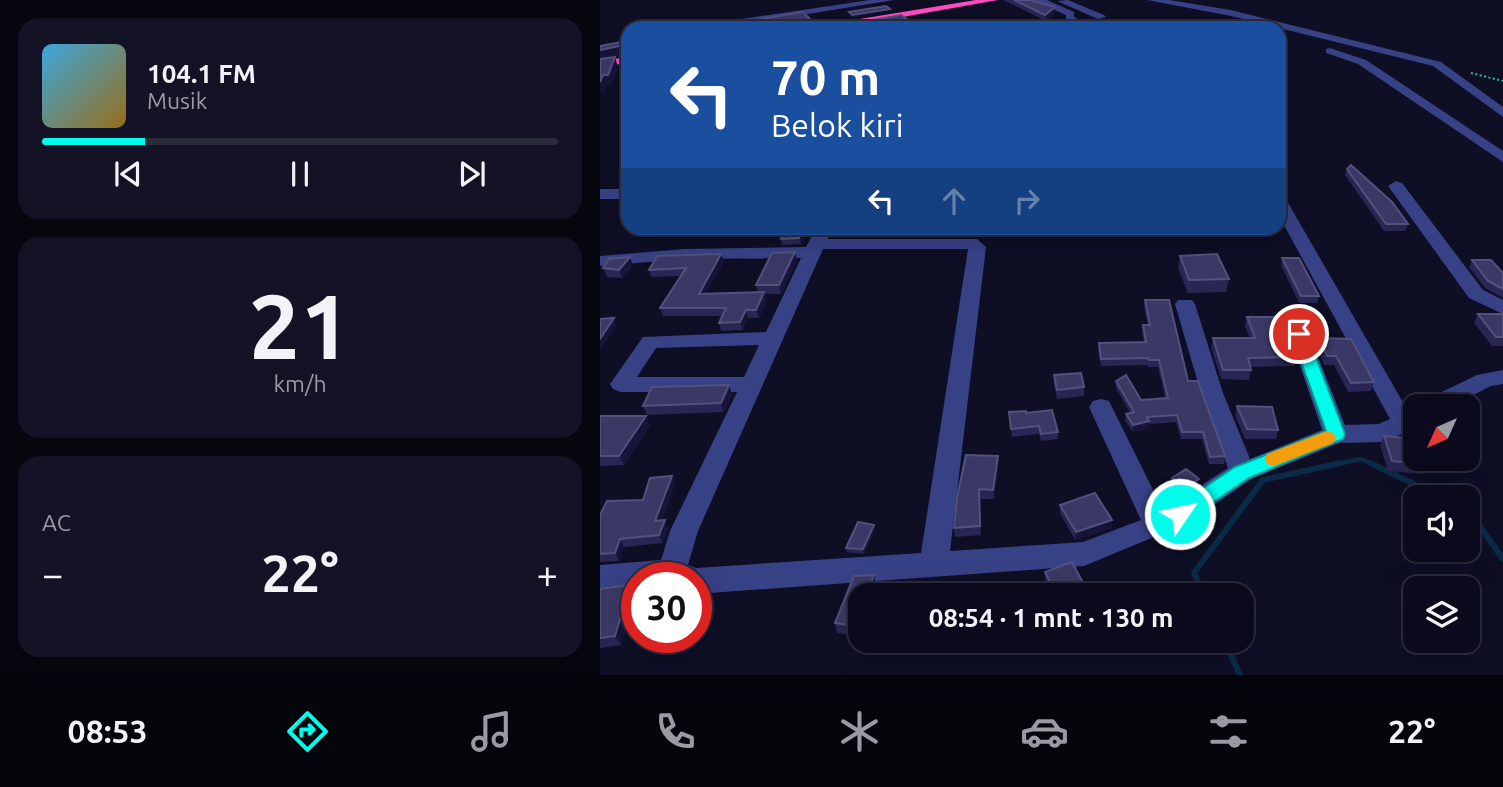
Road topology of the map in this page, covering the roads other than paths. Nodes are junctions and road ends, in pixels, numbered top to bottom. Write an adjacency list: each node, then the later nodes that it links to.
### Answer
1 (889, 0): 8 (street)
2 (1026, 0): 11 (street)
3 (1060, 0): 7 (street)
4 (1141, 0): 12 (street)
5 (1152, 0): 13 (street)
6 (997, 1): 9 (highway); 10 (highway)
7 (1101, 17)
8 (748, 21)
9 (868, 21)
10 (890, 21)
11 (1076, 21)
12 (1219, 21)
13 (1263, 21)
14 (1286, 27): 18 (street)
15 (1286, 39): 19 (street)
16 (621, 63): 17 (highway)
17 (600, 66)
18 (1503, 113)
19 (1503, 158)
20 (1396, 186): 27 (street)
21 (600, 194): 22 (street)
22 (621, 194)
23 (1286, 213): 34 (street)
24 (817, 241): 25 (street); 29 (street); 40 (street)
25 (600, 261)
26 (1185, 304): 37 (street)
27 (1503, 308)
28 (1299, 334): 36 (street)
29 (773, 338): 31 (street); 31 (street)
30 (1503, 377): 32 (street)
31 (752, 386): 39 (street)
32 (1457, 394)
33 (1100, 407): 38 (street)
34 (1403, 409)
35 (1403, 424): 36 (street)
36 (1336, 434): 37 (street)
37 (1242, 472): 38 (street)
38 (1156, 525): 40 (street)
39 (685, 562)
40 (934, 565): 41 (street)
41 (712, 576)
42 (600, 578): 43 (street)
43 (621, 578)

